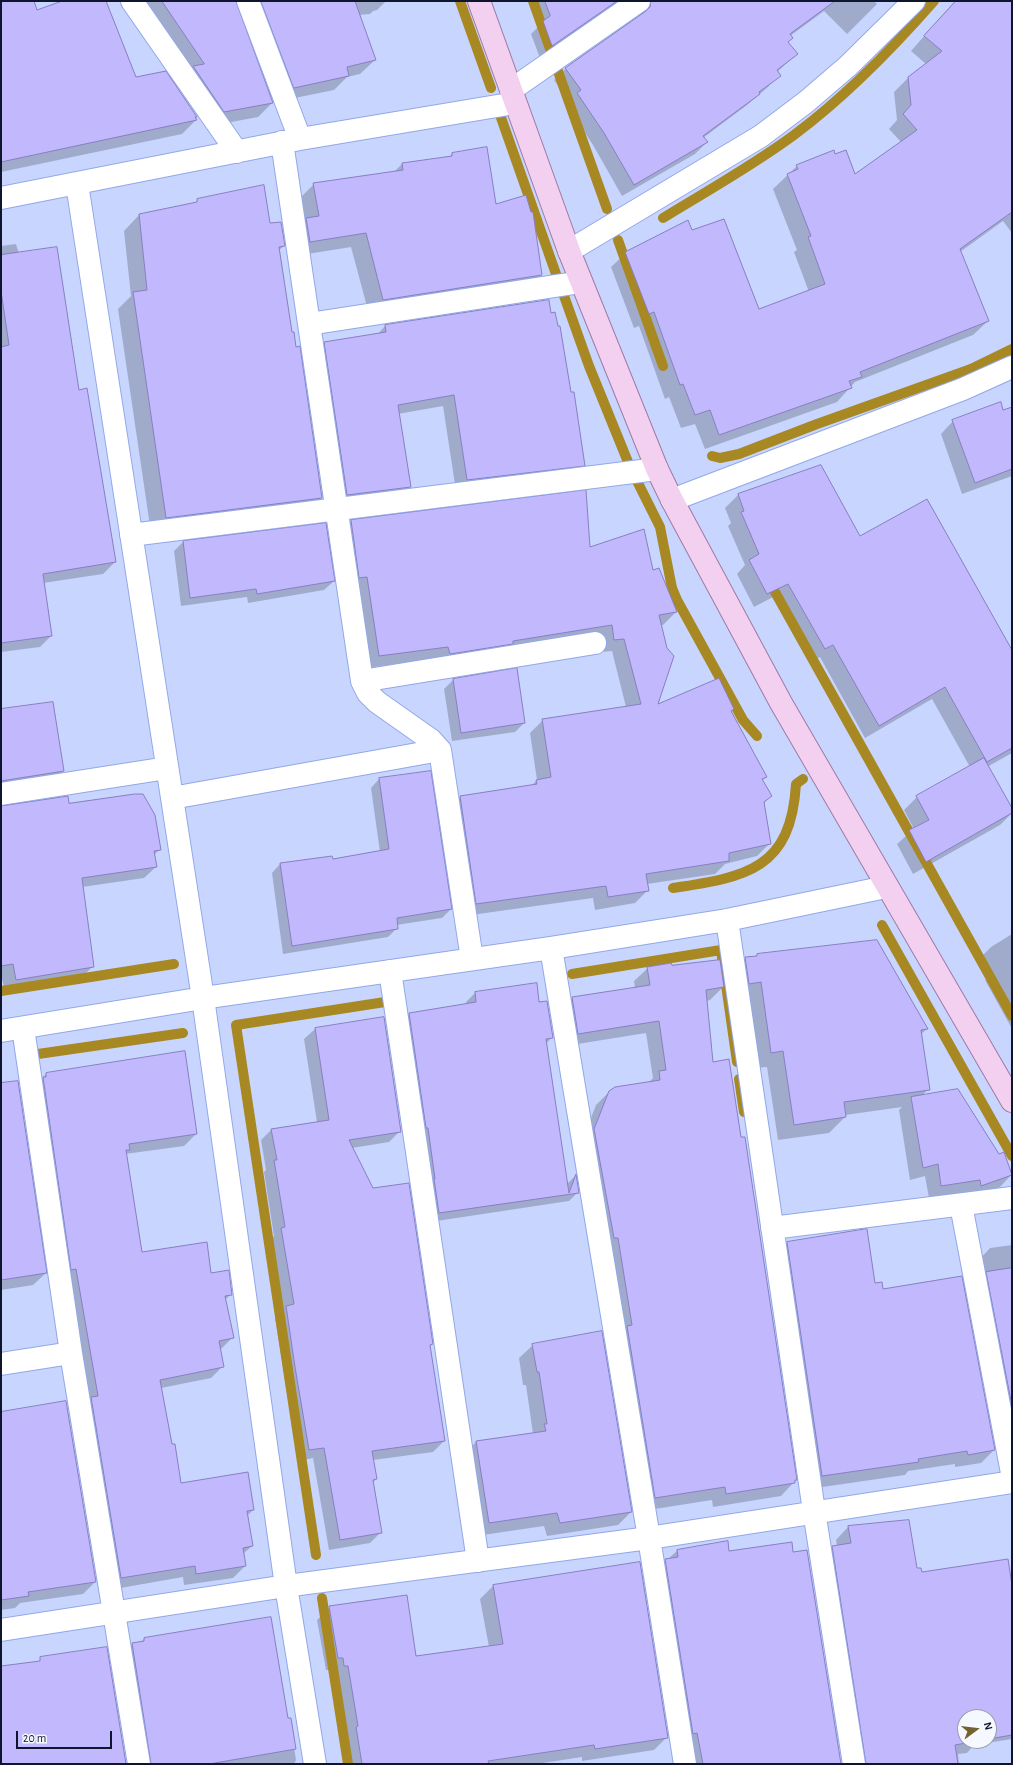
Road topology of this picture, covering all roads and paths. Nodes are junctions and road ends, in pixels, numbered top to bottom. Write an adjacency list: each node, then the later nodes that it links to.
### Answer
1 (132, 1): 8 (street)
2 (248, 1): 7 (street)
3 (479, 1): 6 (main road)
4 (639, 1): 6 (street)
5 (914, 1): 11 (street)
6 (513, 96): 7 (street); 11 (main road)
7 (291, 141): 8 (street); 13 (street)
8 (237, 152): 9 (street)
9 (77, 184): 10 (street); 18 (street)
10 (1, 198)
11 (569, 251): 12 (main road)
12 (582, 282): 13 (street); 15 (main road)
13 (309, 324): 17 (street)
14 (1012, 367): 16 (street)
15 (657, 469): 16 (main road); 17 (street)
16 (672, 500): 25 (main road)
17 (336, 508): 18 (street); 20 (street)
18 (131, 535): 22 (street)
19 (595, 643): 20 (street)
20 (362, 681): 21 (street)
21 (440, 750): 24 (street); 28 (street)
22 (168, 768): 23 (street); 24 (street)
23 (1, 794)
24 (172, 798): 30 (street)
25 (886, 887): 26 (street); 33 (main road)
26 (727, 920): 27 (street); 36 (street)
27 (551, 948): 28 (street); 42 (street)
28 (472, 959): 29 (street)
29 (390, 971): 30 (street); 43 (street)
30 (203, 998): 31 (street); 44 (street)
31 (23, 1028): 32 (street); 37 (street)
32 (1, 1031)
33 (1012, 1101)
34 (1012, 1198): 35 (street)
35 (961, 1204): 36 (street); 39 (street)
36 (772, 1228): 41 (street)
37 (71, 1353): 38 (street); 45 (street)
38 (1, 1364)
39 (1012, 1472)
40 (1012, 1482): 41 (street)
41 (814, 1511): 42 (street); 50 (street)
42 (649, 1538): 43 (street); 49 (street)
43 (478, 1561): 44 (street)
44 (286, 1586): 45 (street); 48 (street)
45 (115, 1613): 46 (street); 47 (street)
46 (1, 1630)
47 (139, 1764)
48 (315, 1764)
49 (685, 1764)
50 (854, 1764)

